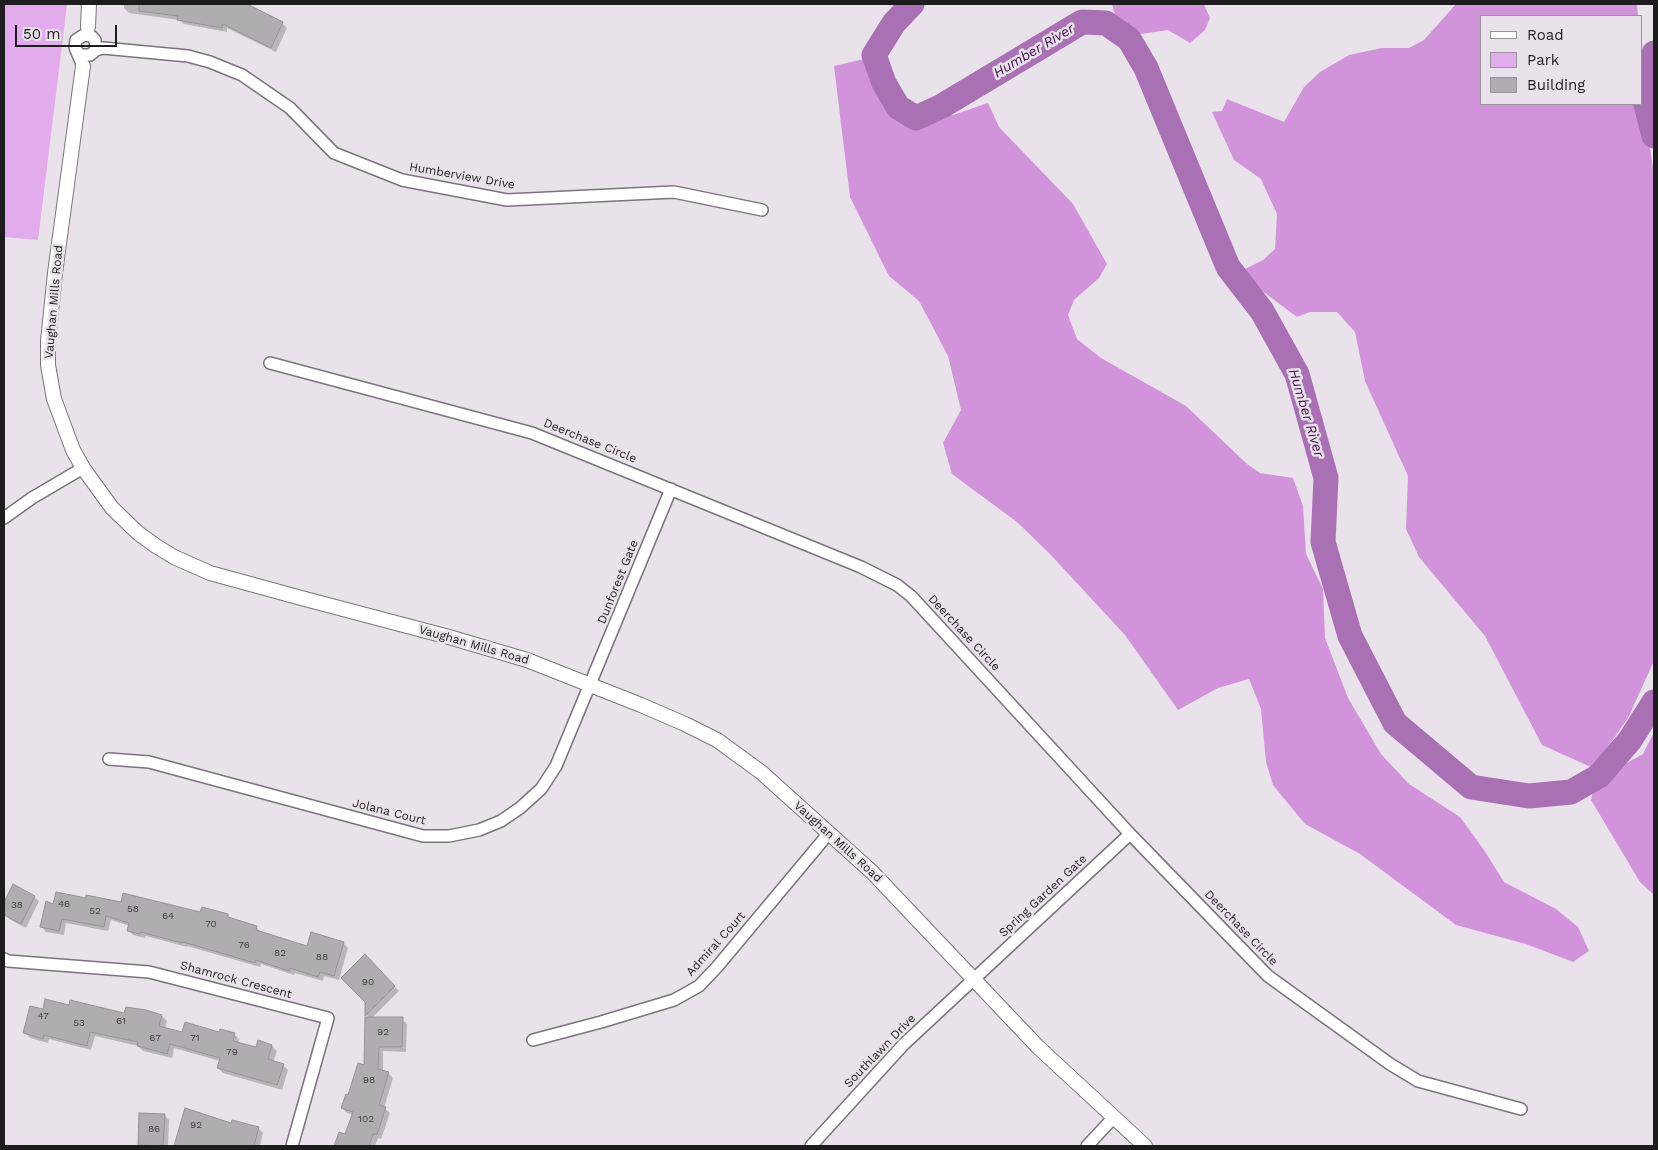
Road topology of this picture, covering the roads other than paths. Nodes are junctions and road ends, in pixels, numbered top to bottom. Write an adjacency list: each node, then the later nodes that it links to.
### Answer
1 (89, 4): 2 (street, Vaughan Mills Road)
2 (91, 46): 2 (street); 3 (street, Humberview Drive); 5 (street, Vaughan Mills Road)
3 (762, 210)
4 (270, 363): 6 (street, Deerchase Circle)
5 (83, 468): 7 (street); 8 (street, Vaughan Mills Road)
6 (671, 489): 8 (street, Dunforest Gate); 11 (street, Deerchase Circle)
7 (4, 518)
8 (591, 685): 9 (street, Jolana Court); 10 (street, Vaughan Mills Road)
9 (108, 759)
10 (830, 834): 13 (street, Vaughan Mills Road); 14 (street, Admiral Court)
11 (1130, 834): 13 (street, Spring Garden Gate); 15 (street, Deerchase Circle)
12 (4, 959): 17 (street, Shamrock Crescent)
13 (974, 979): 16 (street, Vaughan Mills Road); 18 (street, Southlawn Drive)
14 (533, 1040)
15 (1521, 1108)
16 (1114, 1118): 19 (street); 20 (street, Vaughan Mills Road)
17 (292, 1146)
18 (811, 1146)
19 (1087, 1146)
20 (1145, 1146)

